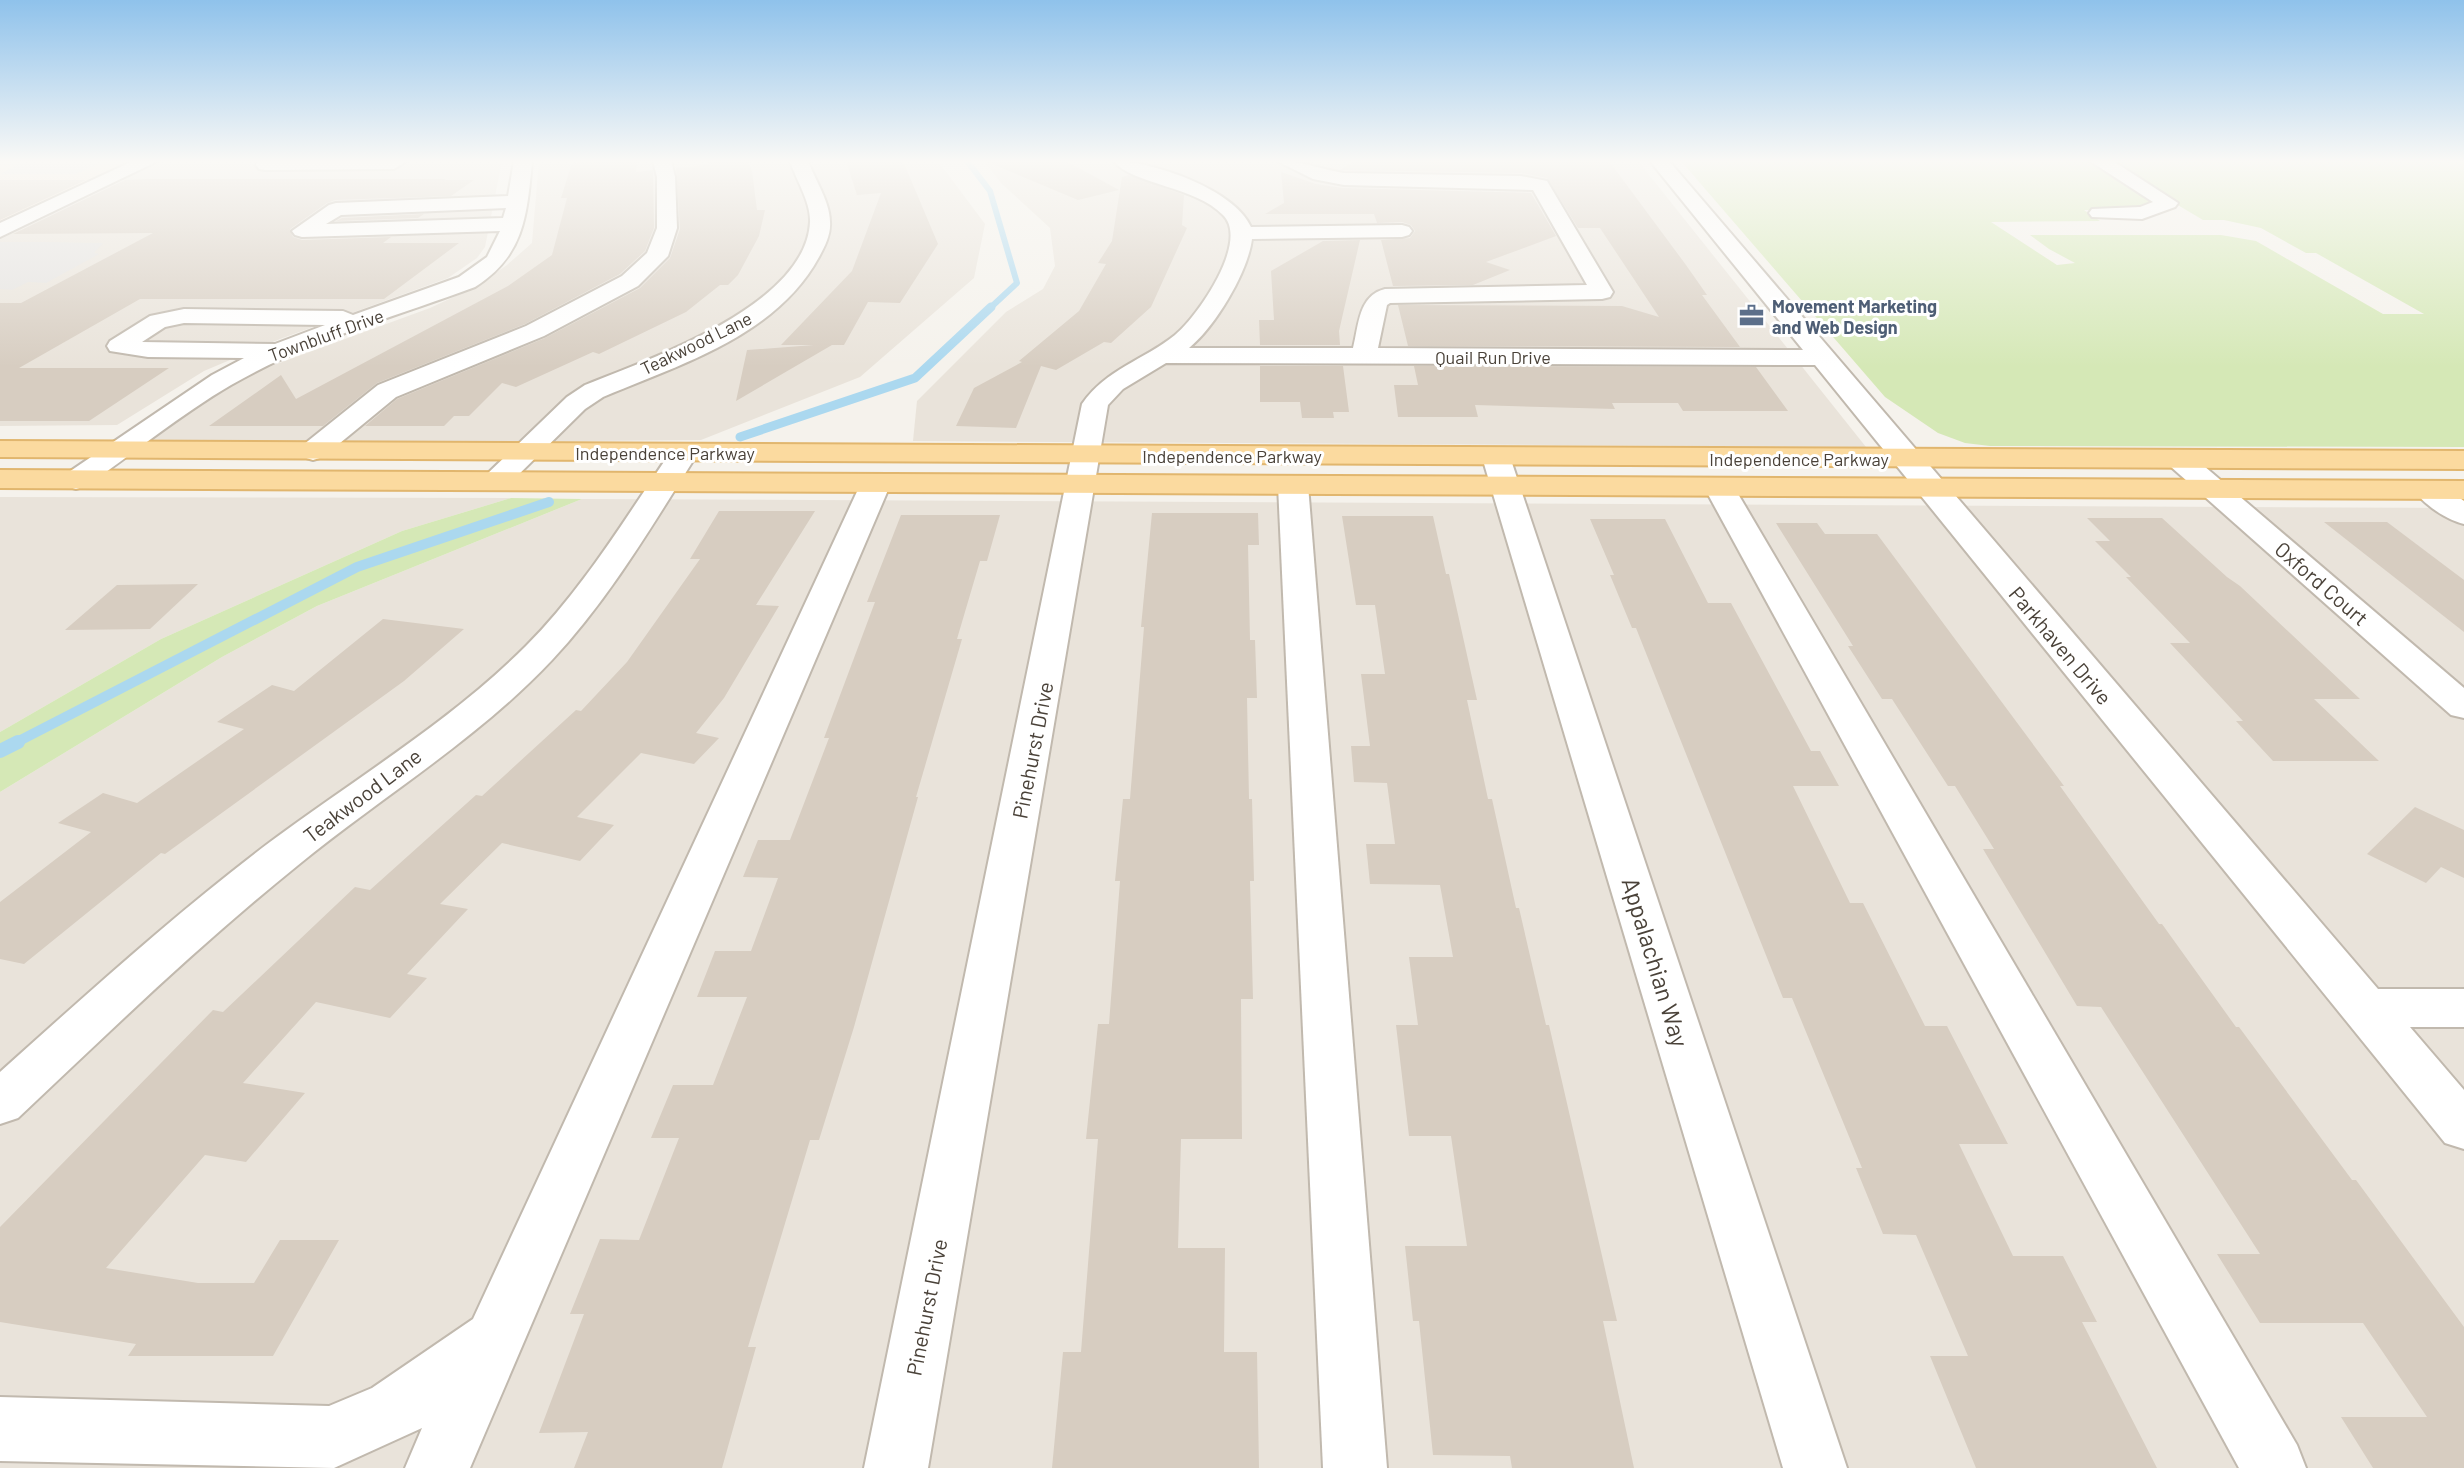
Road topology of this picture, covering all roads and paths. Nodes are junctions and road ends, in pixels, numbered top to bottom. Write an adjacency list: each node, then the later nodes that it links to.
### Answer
1 (304, 230): 2 (street)
2 (320, 230)
3 (508, 230): 11 (street, Townbluff Drive)
4 (666, 230): 18 (street)
5 (819, 230): 19 (street, Teakwood Lane)
6 (1241, 230): 10 (street)
7 (1566, 230): 14 (street)
8 (1716, 230): 15 (street, Parkhaven Drive)
9 (1402, 231): 10 (street)
10 (1242, 233): 13 (street, Pinehurst Drive)
11 (371, 318): 12 (street, Townbluff Drive); 12 (street)
12 (280, 351): 17 (street, Townbluff Drive)
13 (1160, 355): 14 (street, Quail Run Drive); 24 (street, Pinehurst Drive)
14 (1364, 356): 15 (street, Quail Run Drive)
15 (1825, 358): 20 (street, Parkhaven Drive)
16 (0, 449): 17 (main road, Independence Parkway)
17 (120, 450): 18 (main road, Independence Parkway); 27 (street, Townbluff Drive)
18 (313, 451): 19 (main road, Independence Parkway)
19 (524, 452): 23 (main road, Independence Parkway); 28 (street, Teakwood Lane)
20 (1908, 459): 21 (main road, Independence Parkway); 25 (main road, Independence Parkway); 32 (street, Parkhaven Drive)
21 (2180, 460): 22 (main road, Independence Parkway); 33 (street, Oxford Court)
22 (2464, 460)
23 (675, 468): 24 (main road, Independence Parkway); 28 (main road, Independence Parkway); 29 (main road, Independence Parkway); 40 (street, Teakwood Lane)
24 (1084, 469): 25 (main road, Independence Parkway); 29 (main road, Independence Parkway); 30 (main road, Independence Parkway); 45 (street, Pinehurst Drive)
25 (1501, 472): 30 (main road, Independence Parkway); 31 (main road, Independence Parkway); 47 (street, Appalachian Way)
26 (0, 479): 27 (main road, Independence Parkway)
27 (76, 480): 28 (main road, Independence Parkway)
28 (496, 481)
29 (876, 483): 42 (street)
30 (1293, 485): 46 (street)
31 (1718, 487): 32 (main road, Independence Parkway); 48 (street)
32 (1931, 488): 33 (main road, Independence Parkway); 38 (street, Parkhaven Drive)
33 (2214, 489): 34 (main road, Independence Parkway); 37 (street, Oxford Court)
34 (2429, 490): 35 (main road, Independence Parkway); 36 (street)
35 (2464, 491)
36 (2464, 515)
37 (2464, 707)
38 (2365, 1008): 39 (street); 41 (street, Parkhaven Drive)
39 (2464, 1008)
40 (0, 1103)
41 (2464, 1127)
42 (493, 1340): 43 (street); 44 (street)
43 (0, 1429)
44 (437, 1468)
45 (896, 1468)
46 (1355, 1468)
47 (1815, 1468)
48 (2274, 1468)

